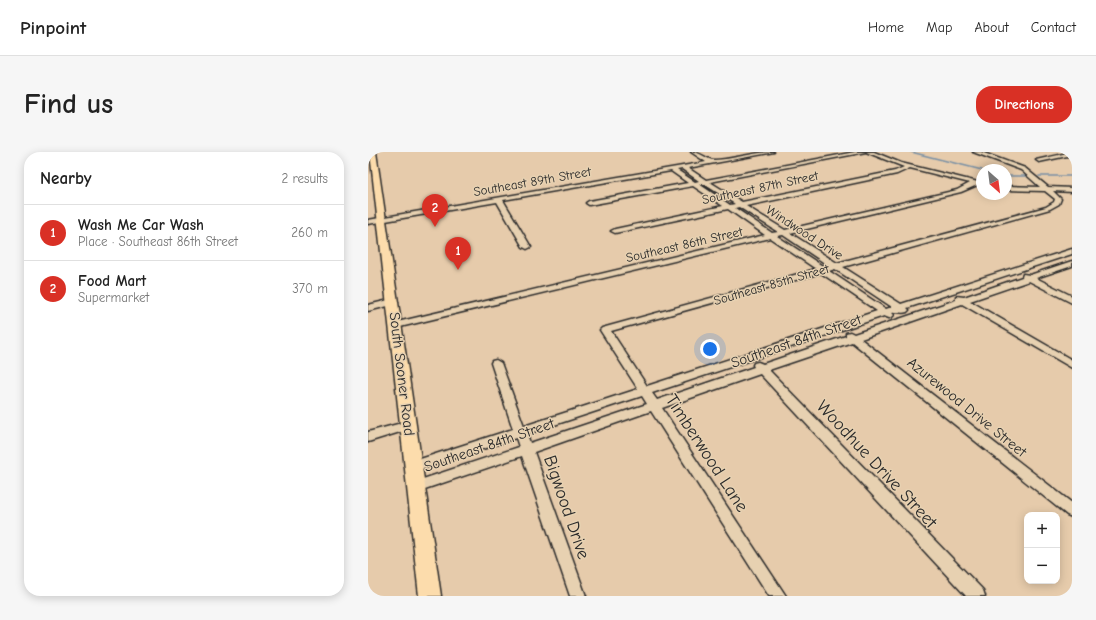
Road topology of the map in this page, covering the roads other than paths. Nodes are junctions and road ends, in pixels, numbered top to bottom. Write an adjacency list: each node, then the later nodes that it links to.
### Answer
1 (373, 152): 24 (main road, South Sooner Road)
2 (694, 152): 9 (street)
3 (771, 152): 9 (street, Southeast 89th Street)
4 (864, 152): 13 (street)
5 (869, 152): 10 (street)
6 (976, 152): 18 (street)
7 (1072, 153): 8 (street)
8 (1040, 160)
9 (711, 162): 11 (street, Southeast 89th Street)
10 (910, 166): 14 (street); 22 (street, Southeast 87th Street)
11 (682, 167): 12 (street, Southeast 89th Street); 13 (street, Windwood Drive)
12 (672, 169): 15 (street, Windwood Drive); 20 (street, Southeast 89th Street)
13 (705, 182): 15 (street); 22 (street, Windwood Drive)
14 (976, 182)
15 (693, 184): 21 (street); 23 (street, Windwood Drive)
16 (976, 184): 27 (street, Southeast 86th Street)
17 (1012, 188): 18 (street)
18 (1048, 190): 19 (street); 32 (street, Southeast 85th Street)
19 (1072, 190)
20 (499, 199): 24 (street, Southeast 89th Street); 29 (street)
21 (589, 203)
22 (742, 205): 23 (street, Southeast 87th Street); 27 (street, Windwood Drive)
23 (729, 208): 26 (street, Southeast 87th Street); 28 (street, Windwood Drive)
24 (382, 220): 25 (street, Southeast 89th Street); 39 (main road, South Sooner Road)
25 (368, 222)
26 (615, 231)
27 (785, 233): 28 (street, Southeast 86th Street); 32 (street, Windwood Drive)
28 (771, 236): 33 (street, Windwood Drive); 45 (street, Southeast 86th Street)
29 (526, 247)
30 (1072, 251): 34 (street, Southeast 84th Street)
31 (1072, 263): 35 (street, Southeast 84th Street)
32 (836, 266): 33 (street, Southeast 85th Street); 41 (street, Windwood Drive)
33 (822, 270): 42 (street, Windwood Drive); 47 (street, Southeast 85th Street)
34 (1014, 270): 35 (street); 36 (street, Southeast 84th Street)
35 (1029, 278): 37 (street, Southeast 84th Street); 38 (street)
36 (948, 292): 37 (street); 41 (street, Southeast 84th Street)
37 (964, 300): 43 (street, Southeast 84th Street); 51 (street)
38 (1072, 300)
39 (393, 302): 40 (street); 45 (main road, South Sooner Road)
40 (368, 308)
41 (900, 308): 42 (street, Southeast 84th Street); 43 (street, Windwood Drive)
42 (885, 312): 44 (street, Windwood Drive); 46 (street, Southeast 84th Street)
43 (915, 317): 44 (street, Southeast 84th Street)
44 (900, 322): 48 (street, Southeast 84th Street)
45 (396, 325): 55 (main road, South Sooner Road)
46 (841, 327): 48 (street, Azurewood Drive Street); 49 (street, Southeast 84th Street)
47 (605, 330): 53 (street, Timberwood Lane)
48 (854, 338): 52 (street, Southeast 84th Street); 61 (street, Azurewood Drive Street)
49 (750, 357): 52 (street, Woodhue Drive Street); 53 (street, Southeast 84th Street)
50 (496, 363): 56 (street, Bigwood Drive)
51 (1072, 365)
52 (762, 370): 54 (street, Southeast 84th Street); 65 (street, Woodhue Drive Street)
53 (645, 391): 54 (street, Timberwood Lane); 56 (street, Southeast 84th Street)
54 (655, 406): 58 (street, Southeast 84th Street); 64 (street, Timberwood Lane)
55 (409, 425): 57 (street); 59 (main road, South Sooner Road)
56 (520, 432): 58 (street, Bigwood Drive); 59 (street, Southeast 84th Street)
57 (368, 437)
58 (526, 449): 60 (street, Southeast 84th Street); 63 (street, Bigwood Drive)
59 (413, 467): 60 (main road, South Sooner Road)
60 (416, 487): 62 (main road, South Sooner Road)
61 (1072, 511)
62 (430, 596)
63 (578, 596)
64 (778, 596)
65 (976, 596)

